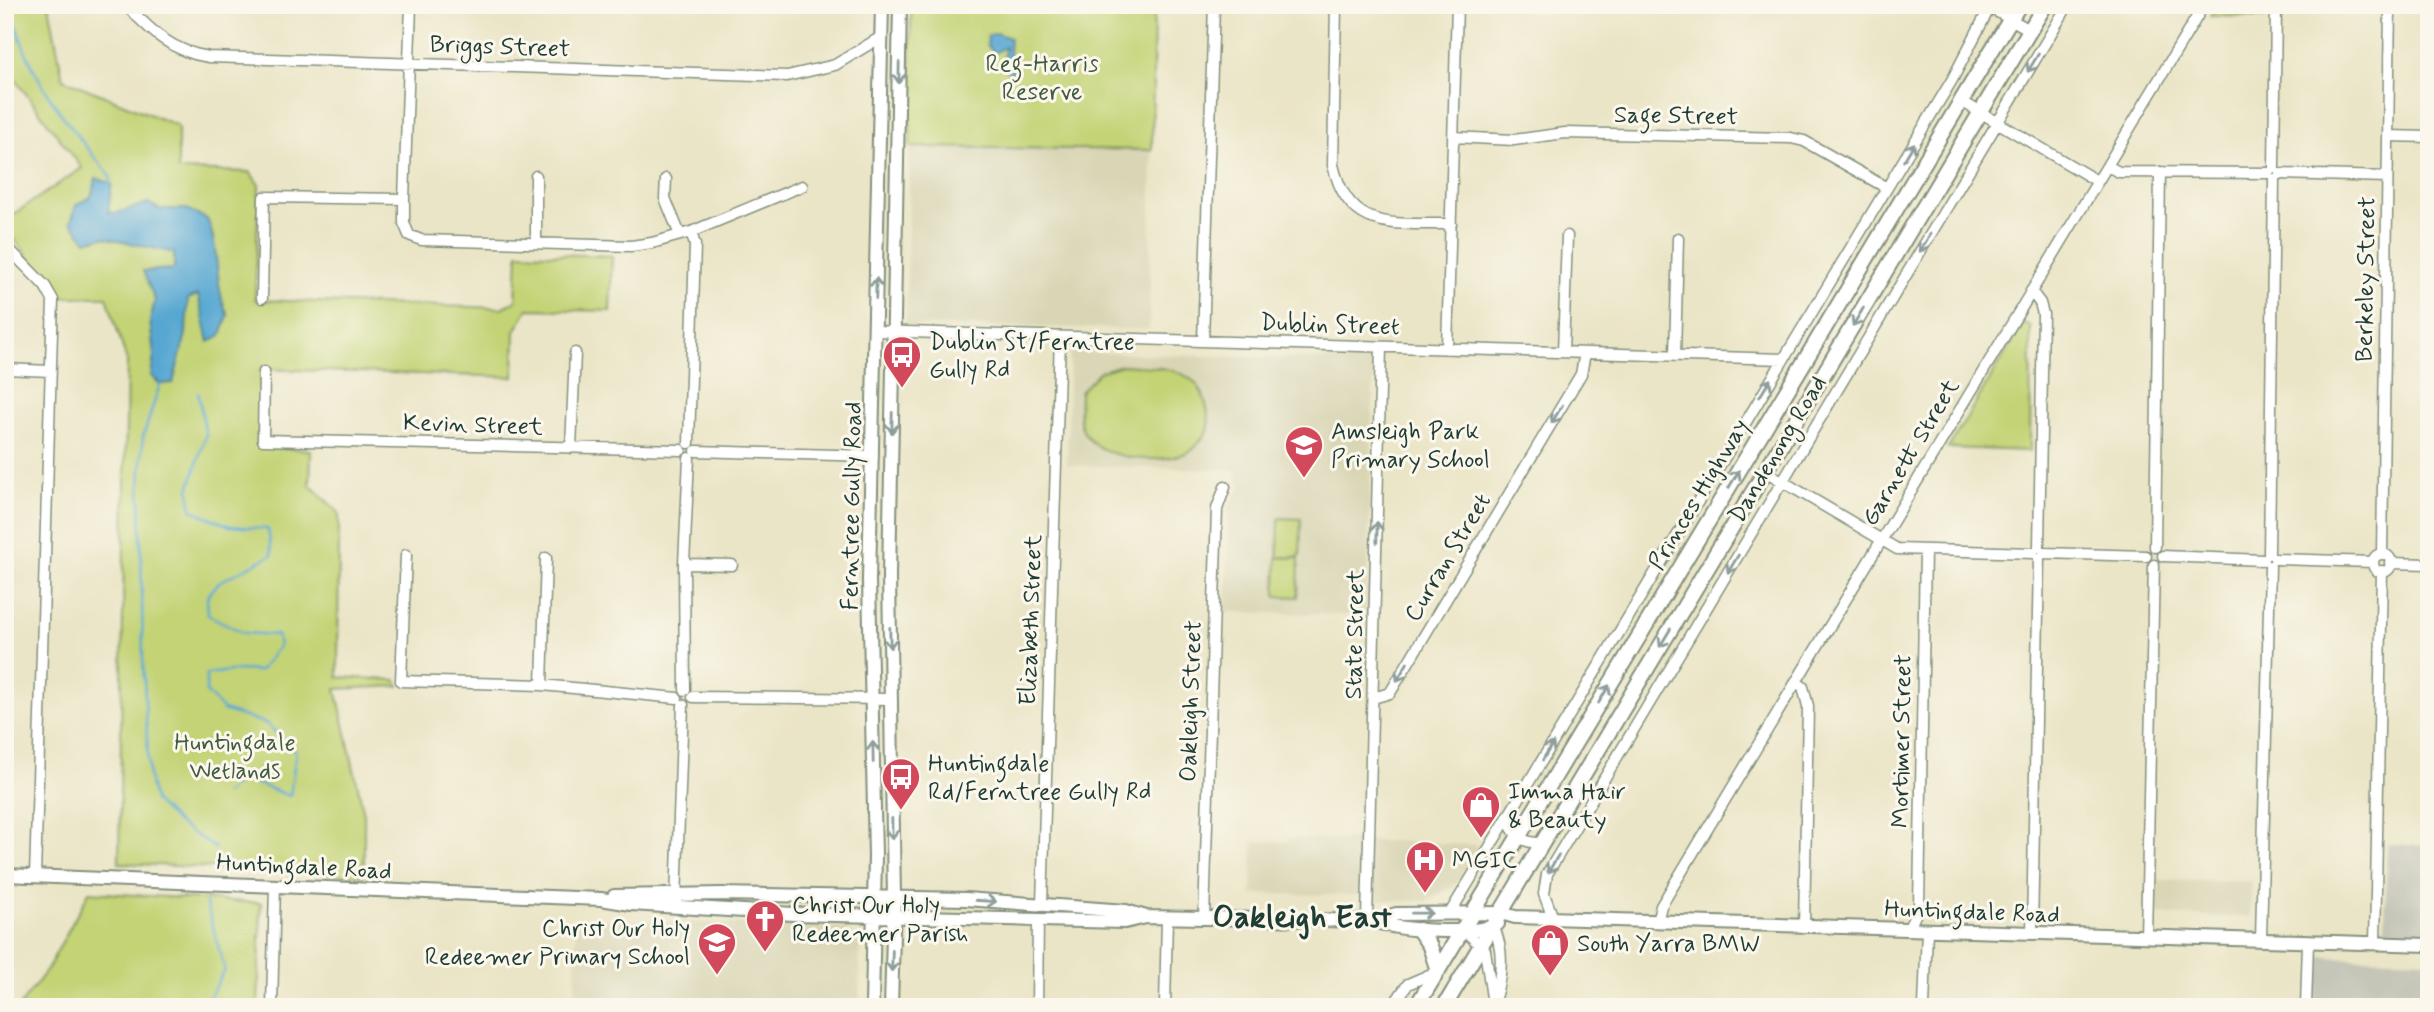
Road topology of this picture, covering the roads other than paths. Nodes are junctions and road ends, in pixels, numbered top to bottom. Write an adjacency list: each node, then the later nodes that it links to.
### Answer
1 (126, 5): 17 (street, Briggs Street)
2 (411, 5): 17 (street)
3 (881, 5): 16 (main road, Ferntree Gully Road)
4 (900, 5): 43 (main road, Ferntree Gully Road, one-way to 43)
5 (1214, 5): 45 (street)
6 (1336, 5): 34 (street)
7 (1457, 5): 22 (street)
8 (2045, 5): 15 (highway, Princes Highway)
9 (2068, 5): 20 (street, Dandenong Road, one-way to 20)
10 (2204, 5): 24 (street, Garnett Street)
11 (2276, 5): 26 (street)
12 (2390, 5): 21 (street, Berkeley Street)
13 (1988, 6): 14 (street); 32 (street, Dandenong Road, one-way to 13)
14 (2015, 12): 15 (street); 18 (highway, Princes Highway)
15 (2030, 30): 19 (highway, Princes Highway)
16 (881, 37): 17 (street, Briggs Street); 42 (main road, Ferntree Gully Road, one-way to 16)
17 (410, 64): 33 (street)
18 (1961, 101): 19 (street); 63 (highway, Princes Highway, one-way to 18)
19 (1981, 111): 20 (street); 59 (highway, Princes Highway, one-way to 59)
20 (1997, 121): 30 (street); 60 (street, Dandenong Road, one-way to 60)
21 (2388, 136): 23 (street); 28 (street, Berkeley Street)
22 (1453, 137): 32 (street, Sage Street); 34 (street)
23 (2429, 137)
24 (2107, 166): 25 (street); 30 (street, Garnett Street)
25 (2160, 173): 26 (street); 65 (street)
26 (2274, 174): 28 (street); 73 (street)
27 (536, 176): 38 (street)
28 (2387, 177): 68 (street, Berkeley Street)
29 (666, 179): 35 (street)
30 (2097, 181): 40 (street, Garnett Street)
31 (802, 186): 35 (street)
32 (1887, 188): 52 (street, Dandenong Road)
33 (404, 199): 38 (street); 41 (street)
34 (1451, 224): 47 (street)
35 (686, 234): 38 (street); 57 (street)
36 (1567, 236): 48 (street)
37 (1678, 238): 51 (street)
38 (536, 243)
39 (5, 245): 54 (street)
40 (2031, 292): 64 (street, Garnett Street); 67 (street)
41 (262, 298)
42 (876, 331): 43 (street, Dublin Street); 58 (main road, Ferntree Gully Road)
43 (894, 331): 44 (street, Dublin Street); 86 (main road, Ferntree Gully Road, one-way to 86)
44 (1060, 337): 45 (street, Dublin Street); 96 (street, Elizabeth Street)
45 (1203, 341): 46 (street, Dublin Street)
46 (1381, 347): 47 (street, Dublin Street); 84 (street, State Street, one-way to 46)
47 (1447, 349): 48 (street, Dublin Street)
48 (1563, 352): 50 (street, Dublin Street)
49 (575, 353): 56 (street)
50 (1585, 353): 51 (street, Dublin Street); 84 (street, Curran Street, one-way to 84)
51 (1675, 356): 52 (street, Dublin Street)
52 (1783, 359): 62 (street, Dandenong Road, one-way to 52)
53 (5, 369): 54 (street)
54 (50, 371): 90 (street)
55 (264, 372): 56 (street, Kevin Street)
56 (571, 448): 57 (street, Kevin Street)
57 (689, 451): 58 (street, Kevin Street); 76 (street)
58 (873, 456): 85 (main road, Ferntree Gully Road)
59 (1765, 471): 60 (street); 89 (highway, Princes Highway, one-way to 89)
60 (1783, 480): 64 (street); 104 (street, Dandenong Road, one-way to 104)
61 (1225, 486): 106 (street, Oakleigh Street)
62 (1685, 522): 63 (street, Dandenong Road); 87 (street, Dandenong Road, one-way to 62)
63 (1701, 533): 88 (highway, Princes Highway, one-way to 63)
64 (1881, 540): 66 (street); 81 (street, Garnett Street)
65 (2155, 547): 70 (street); 71 (street)
66 (1925, 550): 67 (street); 113 (street, Mortimer Street)
67 (2039, 553): 70 (street); 115 (street)
68 (2382, 554): 74 (street); 75 (street)
69 (406, 555): 82 (street)
70 (2146, 556): 79 (street)
71 (2163, 556): 73 (street); 79 (street)
72 (546, 558): 82 (street)
73 (2269, 560): 74 (street); 117 (street)
74 (2373, 562): 80 (street)
75 (2390, 563): 77 (street); 80 (street)
76 (684, 564): 78 (street); 83 (street)
77 (2429, 564)
78 (733, 565)
79 (2154, 565): 116 (street)
80 (2382, 571): 119 (street)
81 (1796, 681): 108 (street, Garnett Street); 110 (street)
82 (542, 685): 83 (street)
83 (685, 698): 85 (street); 95 (street)
84 (1373, 698): 107 (street, State Street)
85 (871, 699): 86 (street); 93 (main road, Ferntree Gully Road, one-way to 85)
86 (890, 699): 94 (main road, Ferntree Gully Road, one-way to 94)
87 (1508, 818): 88 (street); 97 (street, Dandenong Road)
88 (1517, 836): 89 (street); 98 (highway, Princes Highway)
89 (1543, 843): 101 (highway, Princes Highway)
90 (35, 876): 91 (main road, Huntingdale Road); 92 (main road, Huntingdale Road)
91 (7, 879)
92 (275, 885): 95 (main road, Huntingdale Road); 124 (street)
93 (874, 898): 94 (main road, Huntingdale Road); 95 (main road, Huntingdale Road); 99 (main road, Ferntree Gully Road)
94 (894, 898): 96 (main road, Huntingdale Road, one-way to 96); 100 (main road, Ferntree Gully Road)
95 (676, 901): 99 (main road, Huntingdale Road)
96 (1042, 904): 102 (main road, Huntingdale Road)
97 (1450, 913): 98 (main road, Huntingdale Road); 107 (main road, Huntingdale Road, one-way to 97)
98 (1473, 913): 101 (main road, Huntingdale Road); 111 (highway, Princes Highway)
99 (874, 915): 100 (main road, Huntingdale Road); 125 (main road, Ferntree Gully Road)
100 (894, 915): 105 (main road, Huntingdale Road); 126 (main road, Ferntree Gully Road, one-way to 126)
101 (1508, 915): 104 (main road, Huntingdale Road); 109 (highway, Princes Highway)
102 (1146, 917): 103 (main road, Huntingdale Road); 105 (main road, Huntingdale Road)
103 (1167, 918): 106 (main road, Huntingdale Road); 128 (street)
104 (1553, 918): 108 (main road, Huntingdale Road)
105 (1038, 919): 127 (street)
106 (1204, 919): 107 (main road, Huntingdale Road)
107 (1370, 921): 112 (main road, Huntingdale Road)
108 (1657, 922): 110 (main road, Huntingdale Road)
109 (1493, 926): 111 (main road, Huntingdale Road); 120 (highway, Princes Highway); 123 (street)
110 (1804, 927): 113 (main road, Huntingdale Road)
111 (1463, 929): 112 (main road, Huntingdale Road); 120 (street); 122 (highway, Princes Highway)
112 (1419, 930): 122 (highway)
113 (1908, 930): 114 (main road, Huntingdale Road)
114 (1927, 930): 115 (main road, Huntingdale Road); 132 (street)
115 (2032, 933): 116 (main road, Huntingdale Road)
116 (2146, 937): 117 (main road, Huntingdale Road)
117 (2261, 940): 118 (main road, Huntingdale Road)
118 (2308, 942): 119 (main road, Huntingdale Road); 133 (street)
119 (2375, 944): 121 (main road, Huntingdale Road)
120 (1482, 945): 123 (street); 131 (highway, Princes Highway)
121 (2429, 945)
122 (1438, 971): 129 (street); 130 (highway, Princes Highway)
123 (1493, 1006)
124 (272, 1007)
125 (872, 1007)
126 (891, 1007)
127 (1037, 1007)
128 (1165, 1007)
129 (1392, 1007)
130 (1416, 1007)
131 (1444, 1007)
132 (1924, 1007)
133 (2306, 1007)

